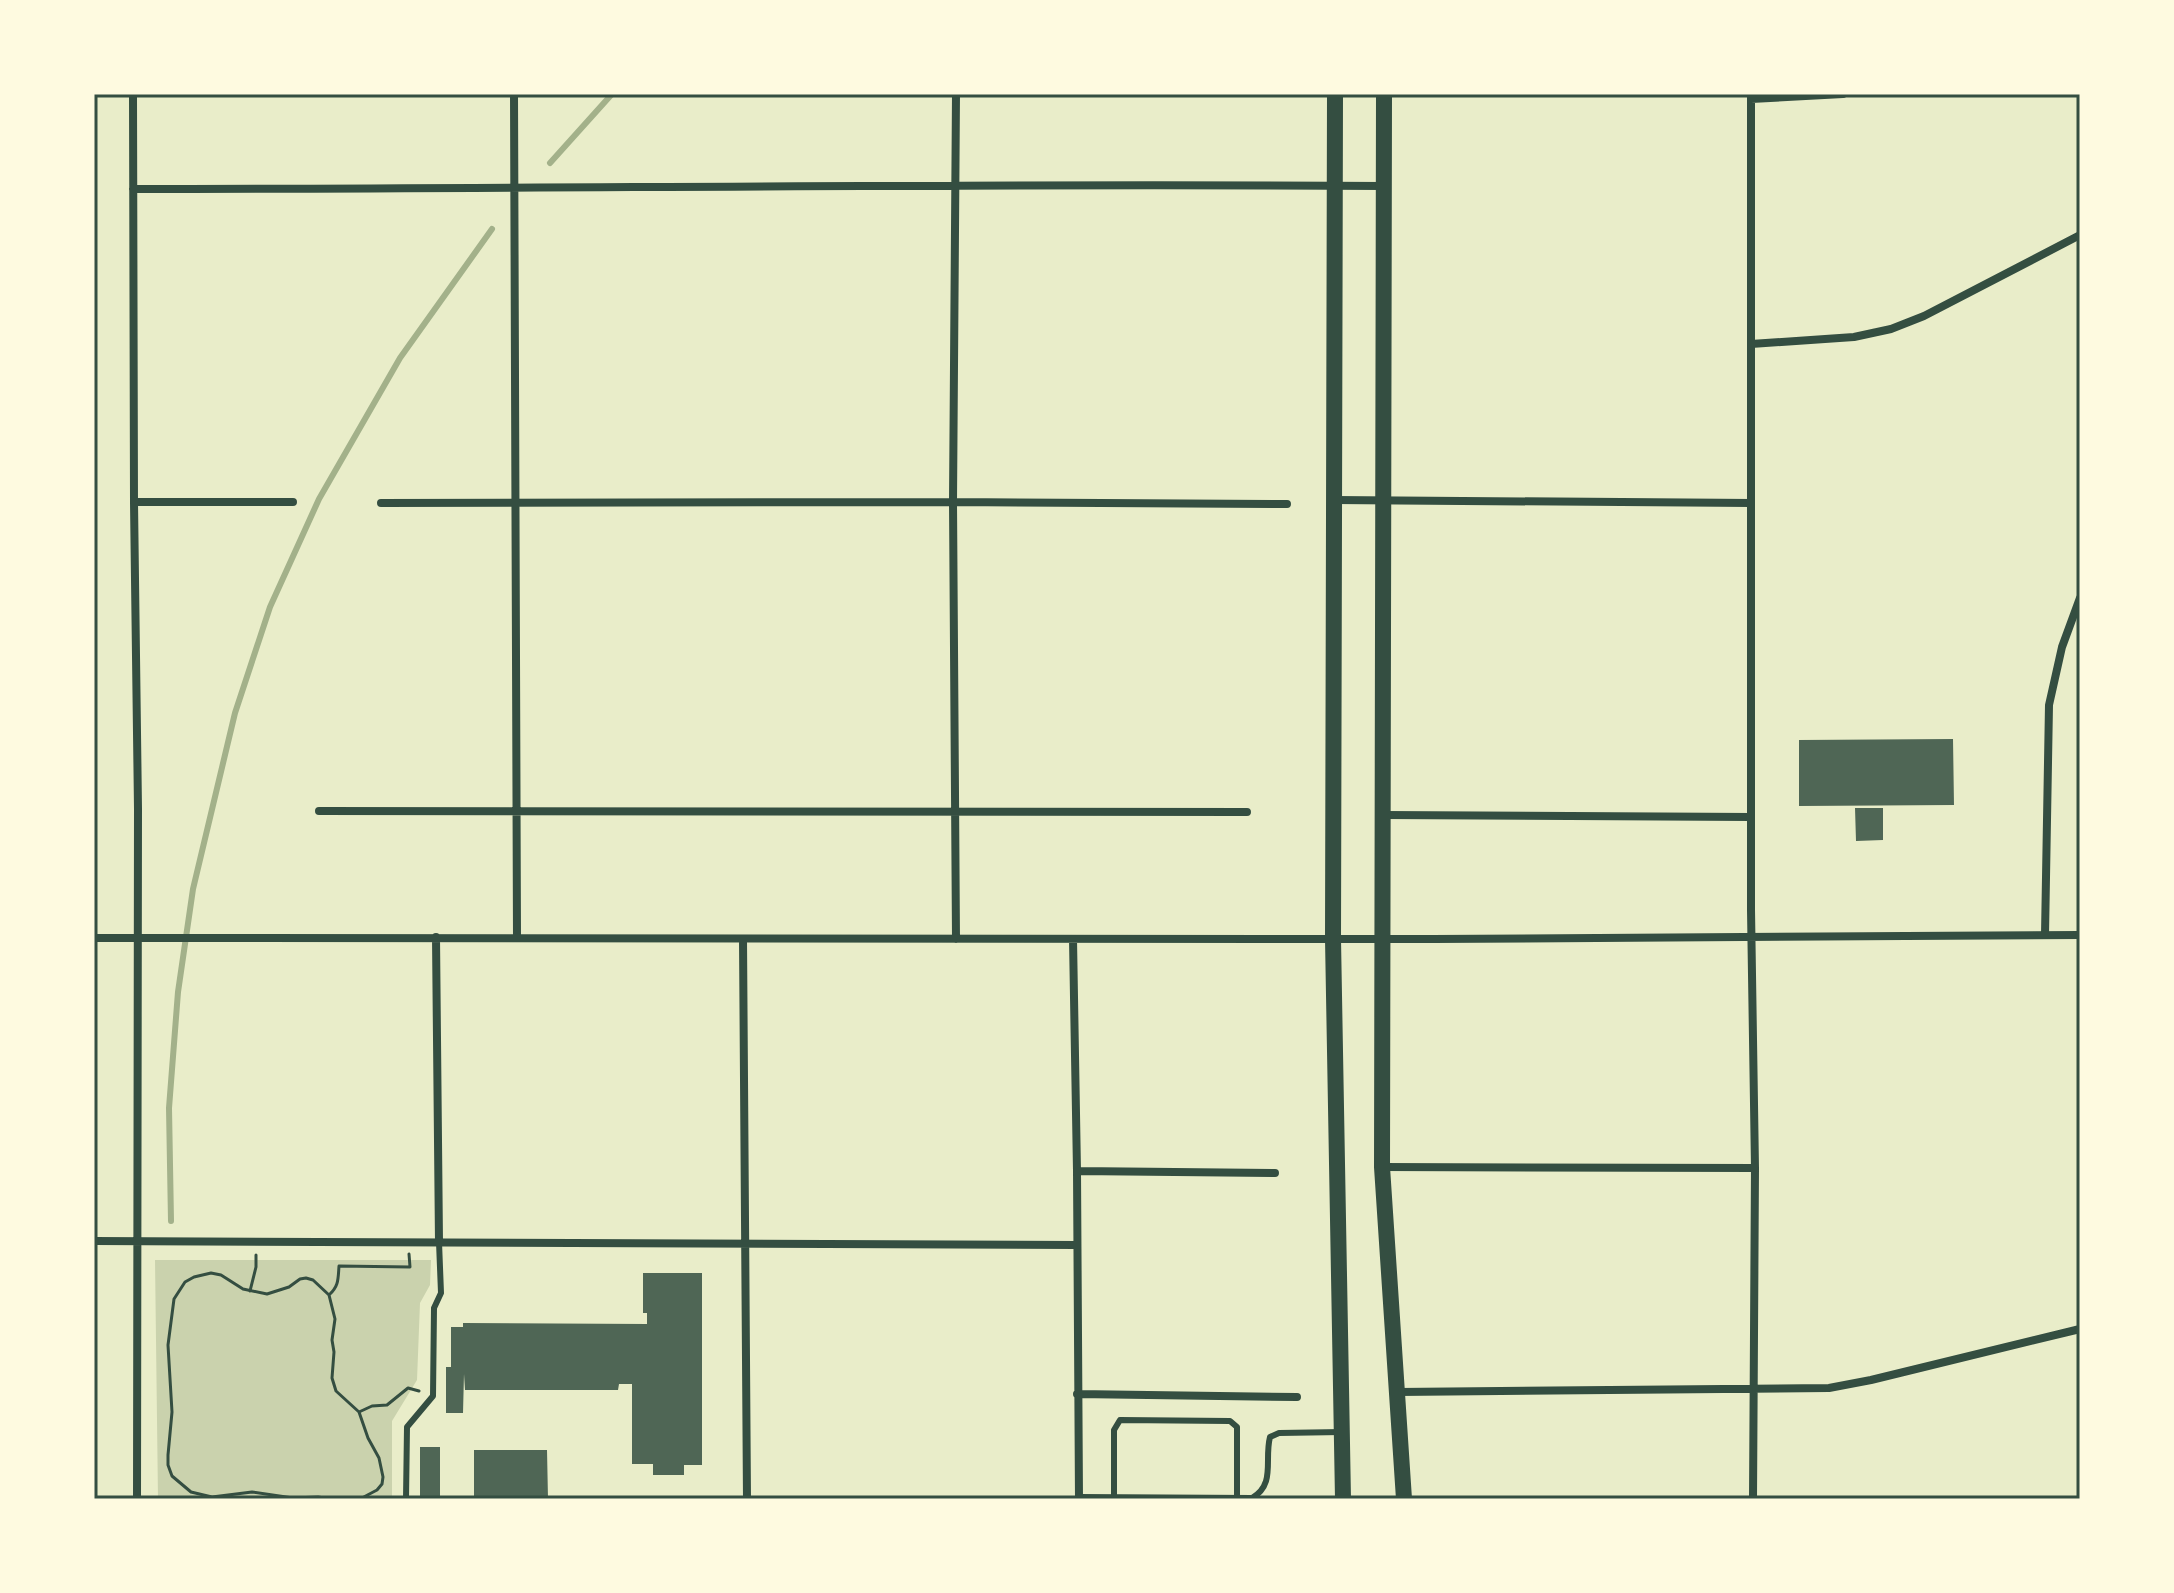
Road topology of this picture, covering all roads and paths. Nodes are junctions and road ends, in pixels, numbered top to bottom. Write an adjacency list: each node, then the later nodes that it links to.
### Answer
1 (133, 94): 11 (street)
2 (514, 94): 12 (street)
3 (956, 94): 8 (street)
4 (1335, 94): 9 (main road)
5 (1384, 94): 10 (main road)
6 (1843, 94): 7 (street)
7 (1751, 97): 14 (street)
8 (956, 185): 9 (street); 12 (street); 19 (street)
9 (1335, 185): 10 (street); 15 (main road)
10 (1384, 186): 16 (main road)
11 (133, 189): 12 (street); 17 (street)
12 (515, 189): 21 (street)
13 (2080, 235): 14 (street)
14 (1751, 344): 22 (street)
15 (1334, 500): 16 (street); 41 (main road)
16 (1384, 501): 22 (street); 29 (main road)
17 (134, 502): 18 (street); 36 (street)
18 (293, 502)
19 (953, 502): 21 (street); 23 (street); 27 (street)
20 (381, 503): 21 (street)
21 (516, 503): 26 (street)
22 (1751, 503): 30 (street)
23 (1287, 504)
24 (2080, 598): 31 (street)
25 (319, 811): 26 (street)
26 (518, 811): 27 (street); 37 (street)
27 (955, 812): 28 (street); 39 (street)
28 (1247, 812)
29 (1384, 815): 30 (street); 42 (main road)
30 (1751, 817): 34 (street)
31 (2045, 935): 32 (street); 34 (street)
32 (2080, 935)
33 (436, 937): 36 (street); 37 (street); 51 (street)
34 (1752, 937): 42 (street); 44 (street)
35 (94, 938): 36 (street)
36 (138, 938): 47 (street)
37 (517, 938): 38 (street)
38 (743, 939): 39 (street); 52 (street)
39 (956, 939): 40 (street)
40 (1073, 939): 41 (street); 45 (street)
41 (1333, 939): 42 (street); 63 (main road)
42 (1382, 939): 43 (main road)
43 (1382, 1167): 44 (street); 58 (main road)
44 (1755, 1168): 57 (street)
45 (1077, 1171): 46 (street); 53 (street)
46 (1275, 1173)
47 (139, 1240): 48 (street); 49 (street); 67 (street)
48 (94, 1241)
49 (255, 1242): 50 (street); 54 (path)
50 (409, 1242): 51 (street); 55 (path)
51 (439, 1242): 52 (street); 60 (lane)
52 (746, 1243): 53 (street); 71 (street)
53 (1077, 1245): 59 (street)
54 (250, 1291): 55 (path); 68 (path)
55 (329, 1295): 62 (path)
56 (2080, 1329): 57 (street)
57 (1753, 1390): 58 (street); 74 (street)
58 (1398, 1392): 73 (main road)
59 (1077, 1394): 61 (street); 65 (street)
60 (433, 1396): 62 (path); 70 (lane)
61 (1297, 1397)
62 (359, 1412): 69 (path)
63 (1342, 1432): 66 (lane); 72 (main road)
64 (1114, 1497): 65 (lane); 66 (lane); 66 (lane)
65 (1079, 1498)
66 (1237, 1498)
67 (137, 1499)
68 (332, 1499)
69 (360, 1499)
70 (406, 1499)
71 (747, 1499)
72 (1343, 1499)
73 (1404, 1499)
74 (1753, 1499)

